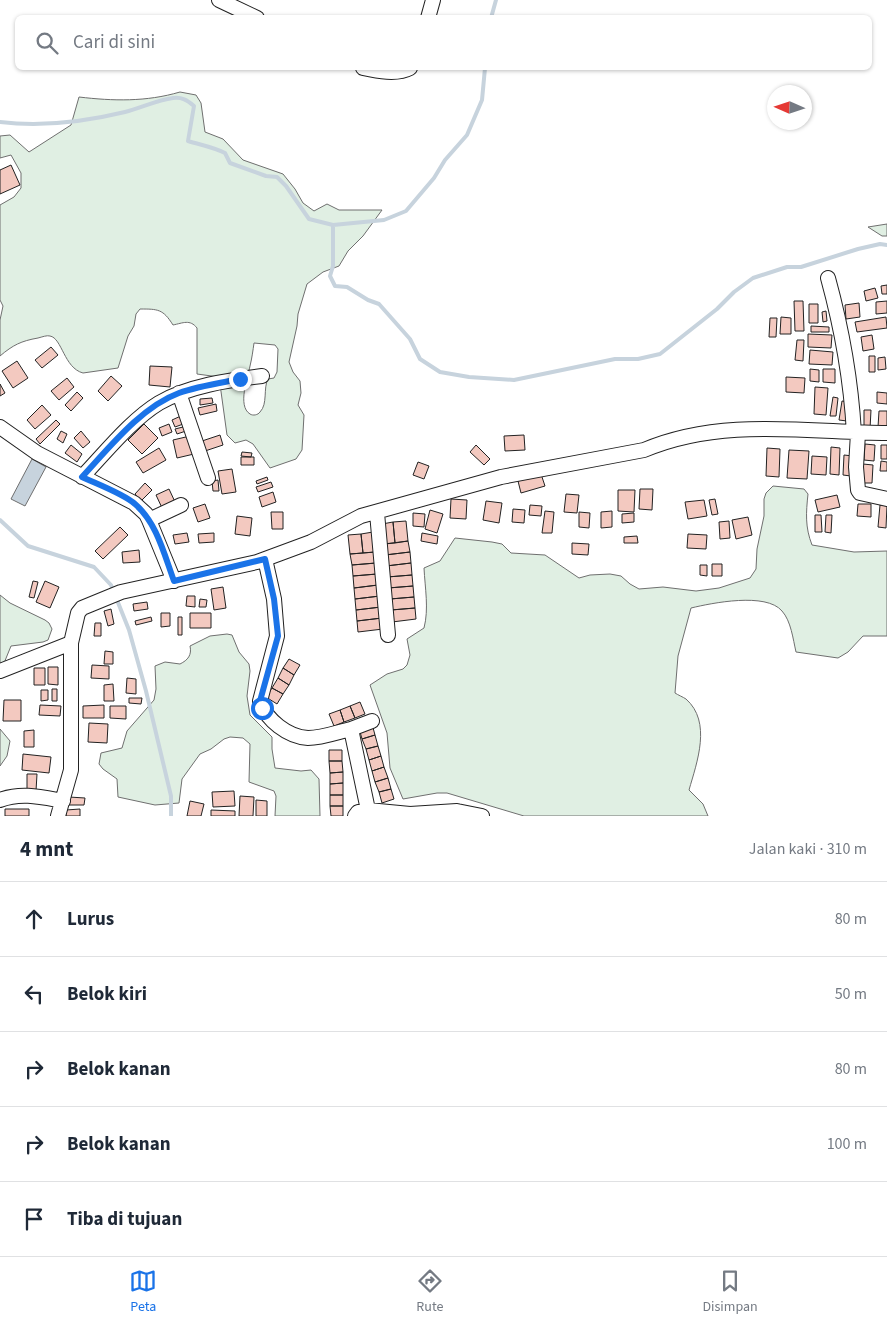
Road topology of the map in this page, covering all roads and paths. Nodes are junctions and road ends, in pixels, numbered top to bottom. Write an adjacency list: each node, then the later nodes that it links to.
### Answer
1 (219, 0): 3 (street)
2 (433, 0): 4 (street)
3 (251, 15)
4 (429, 15)
5 (379, 70): 6 (street)
6 (403, 70)
7 (828, 278): 11 (street)
8 (262, 376): 9 (street)
9 (179, 393): 13 (street); 14 (street)
10 (0, 426): 13 (street)
11 (856, 433): 12 (street); 15 (street); 17 (street)
12 (887, 433)
13 (82, 477): 18 (street)
14 (208, 478)
15 (887, 499)
16 (181, 505): 18 (street)
17 (376, 513): 19 (street); 21 (street)
18 (149, 520): 20 (street)
19 (265, 559): 20 (street); 25 (street)
20 (174, 581): 22 (street)
21 (388, 635)
22 (72, 643): 23 (street); 27 (street)
23 (0, 671)
24 (372, 721): 25 (street)
25 (351, 729): 28 (street)
26 (0, 800): 27 (street)
27 (63, 800): 31 (street)
28 (368, 810): 30 (street); 32 (street)
29 (457, 814): 30 (street); 33 (street)
30 (410, 815)
31 (58, 816)
32 (355, 816)
33 (482, 816)

